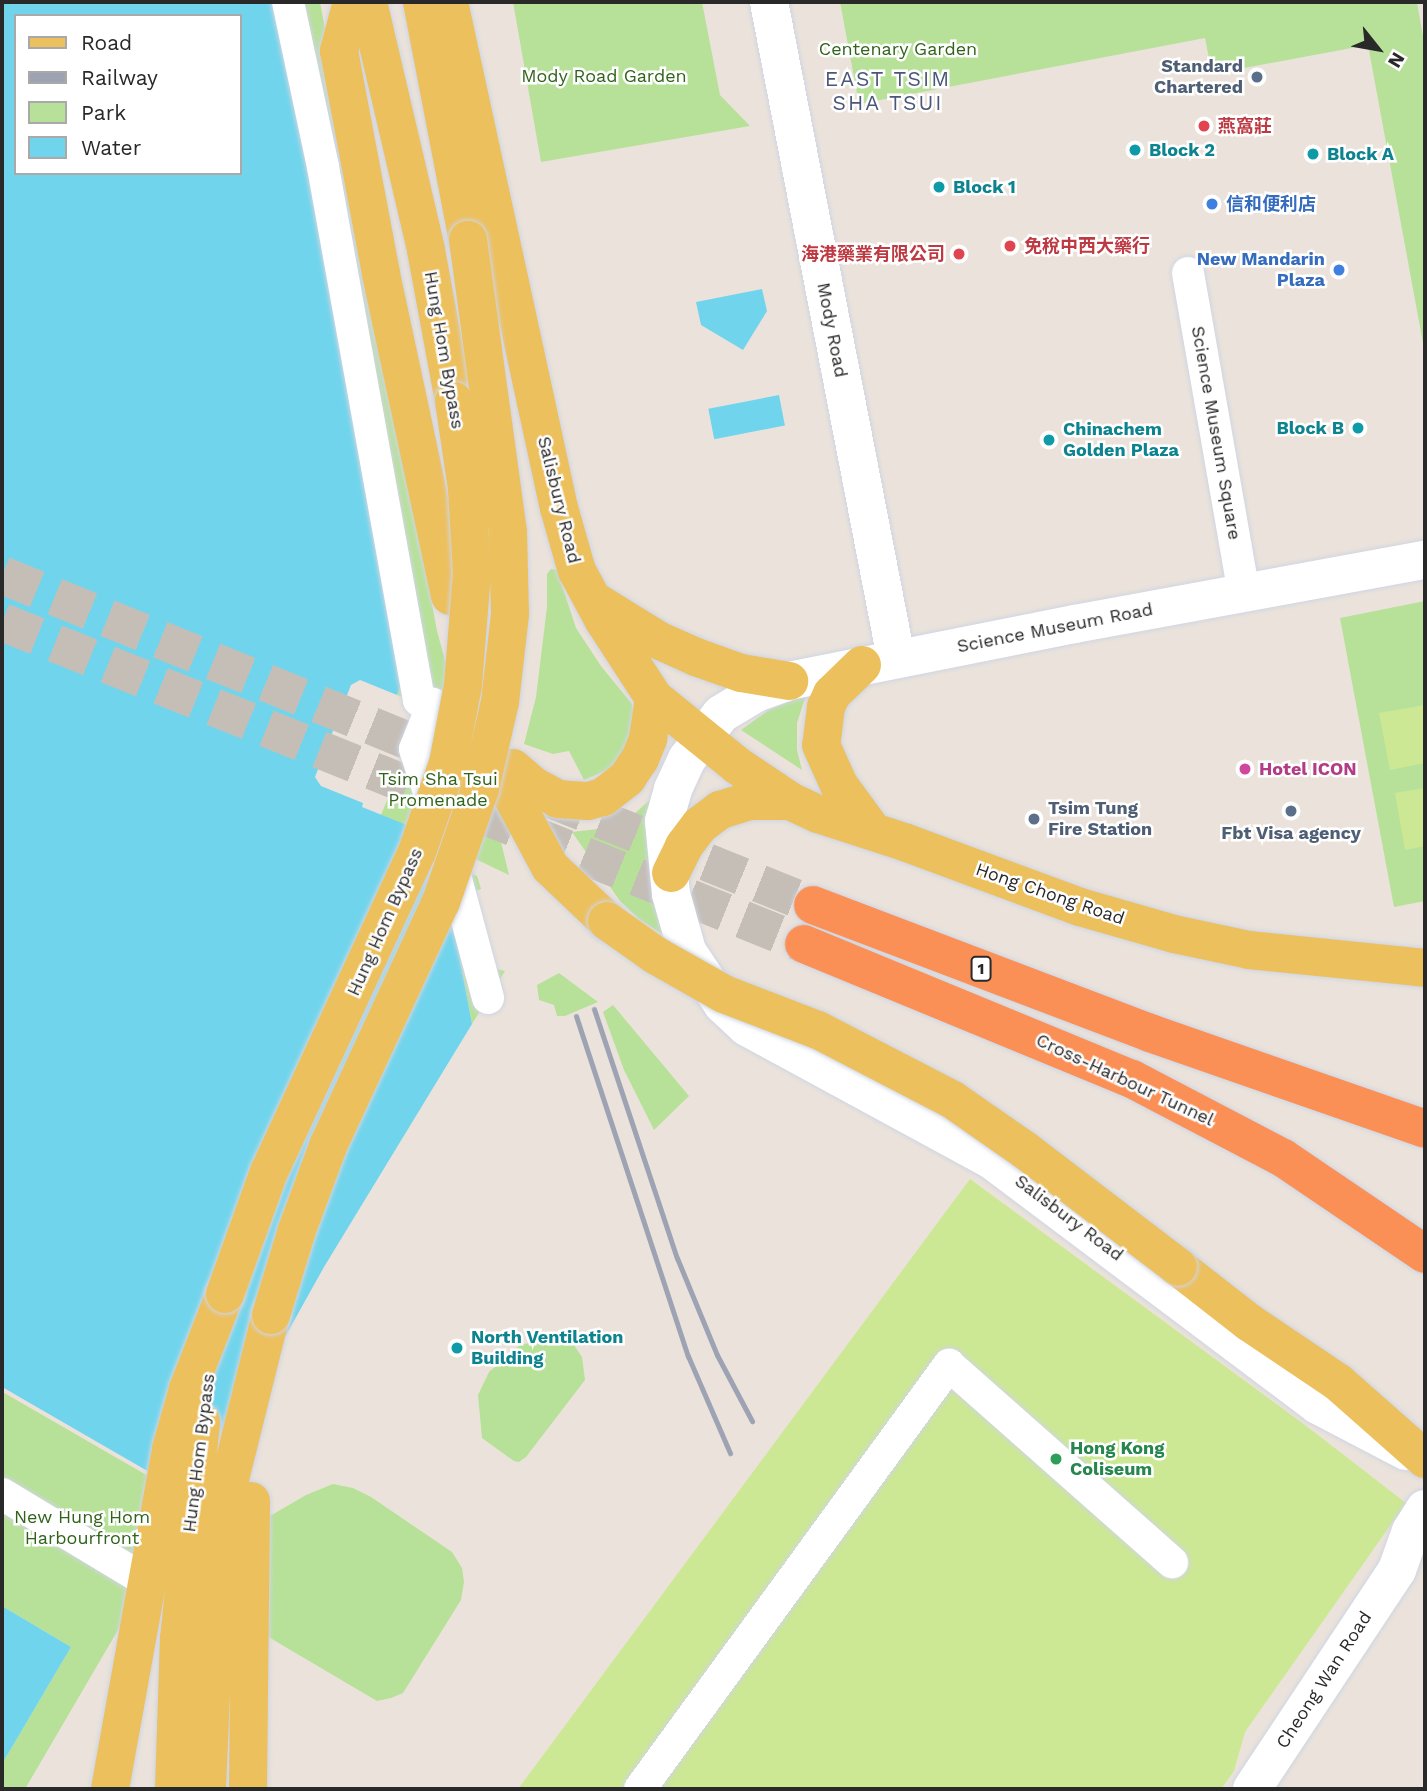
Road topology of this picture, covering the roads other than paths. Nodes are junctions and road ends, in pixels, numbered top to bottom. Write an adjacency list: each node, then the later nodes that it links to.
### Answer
1 (288, 2): 22 (street)
2 (352, 2): 10 (main road)
3 (368, 2): 25 (main road, Hung Hom Bypass, bridge)
4 (422, 2): 26 (main road, Hung Hom Bypass, bridge)
5 (449, 2): 11 (main road, Salisbury Road)
6 (769, 2): 12 (street, Mody Road)
7 (1188, 273): 9 (street, Science Museum Square)
8 (1425, 560): 9 (street, Science Museum Road)
9 (1244, 593): 12 (street, Science Museum Road)
10 (450, 596)
11 (593, 600): 13 (main road); 14 (main road, Salisbury Road)
12 (879, 662): 13 (street, Science Museum Road); 17 (main road)
13 (789, 681): 15 (street, Science Museum Road)
14 (654, 698): 15 (main road, Salisbury Road); 27 (main road, Salisbury Road, bridge)
15 (704, 737): 16 (main road, Hong Chong Road); 18 (street, Salisbury Road)
16 (790, 801): 17 (main road, Hong Chong Road); 18 (main road)
17 (872, 830): 21 (main road, Hong Chong Road)
18 (670, 873): 27 (street, Salisbury Road)
19 (813, 905): 23 (highway, 1)
20 (804, 944): 24 (highway, Cross-Harbour Tunnel)
21 (1425, 968)
22 (488, 998)
23 (1425, 1129)
24 (1425, 1254)
25 (225, 1294): 33 (main road); 34 (main road, Hung Hom Bypass)
26 (255, 1377): 35 (main road, Hung Hom Bypass); 36 (main road)
27 (1425, 1460)
28 (2, 1494): 32 (street)
29 (1425, 1508): 31 (street, Cheong Wan Road)
30 (1172, 1562): 37 (street, bridge)
31 (1411, 1568): 38 (street, Cheong Wan Road)
32 (146, 1581)
33 (110, 1789)
34 (174, 1789)
35 (207, 1789)
36 (248, 1789)
37 (640, 1789)
38 (1252, 1789)

